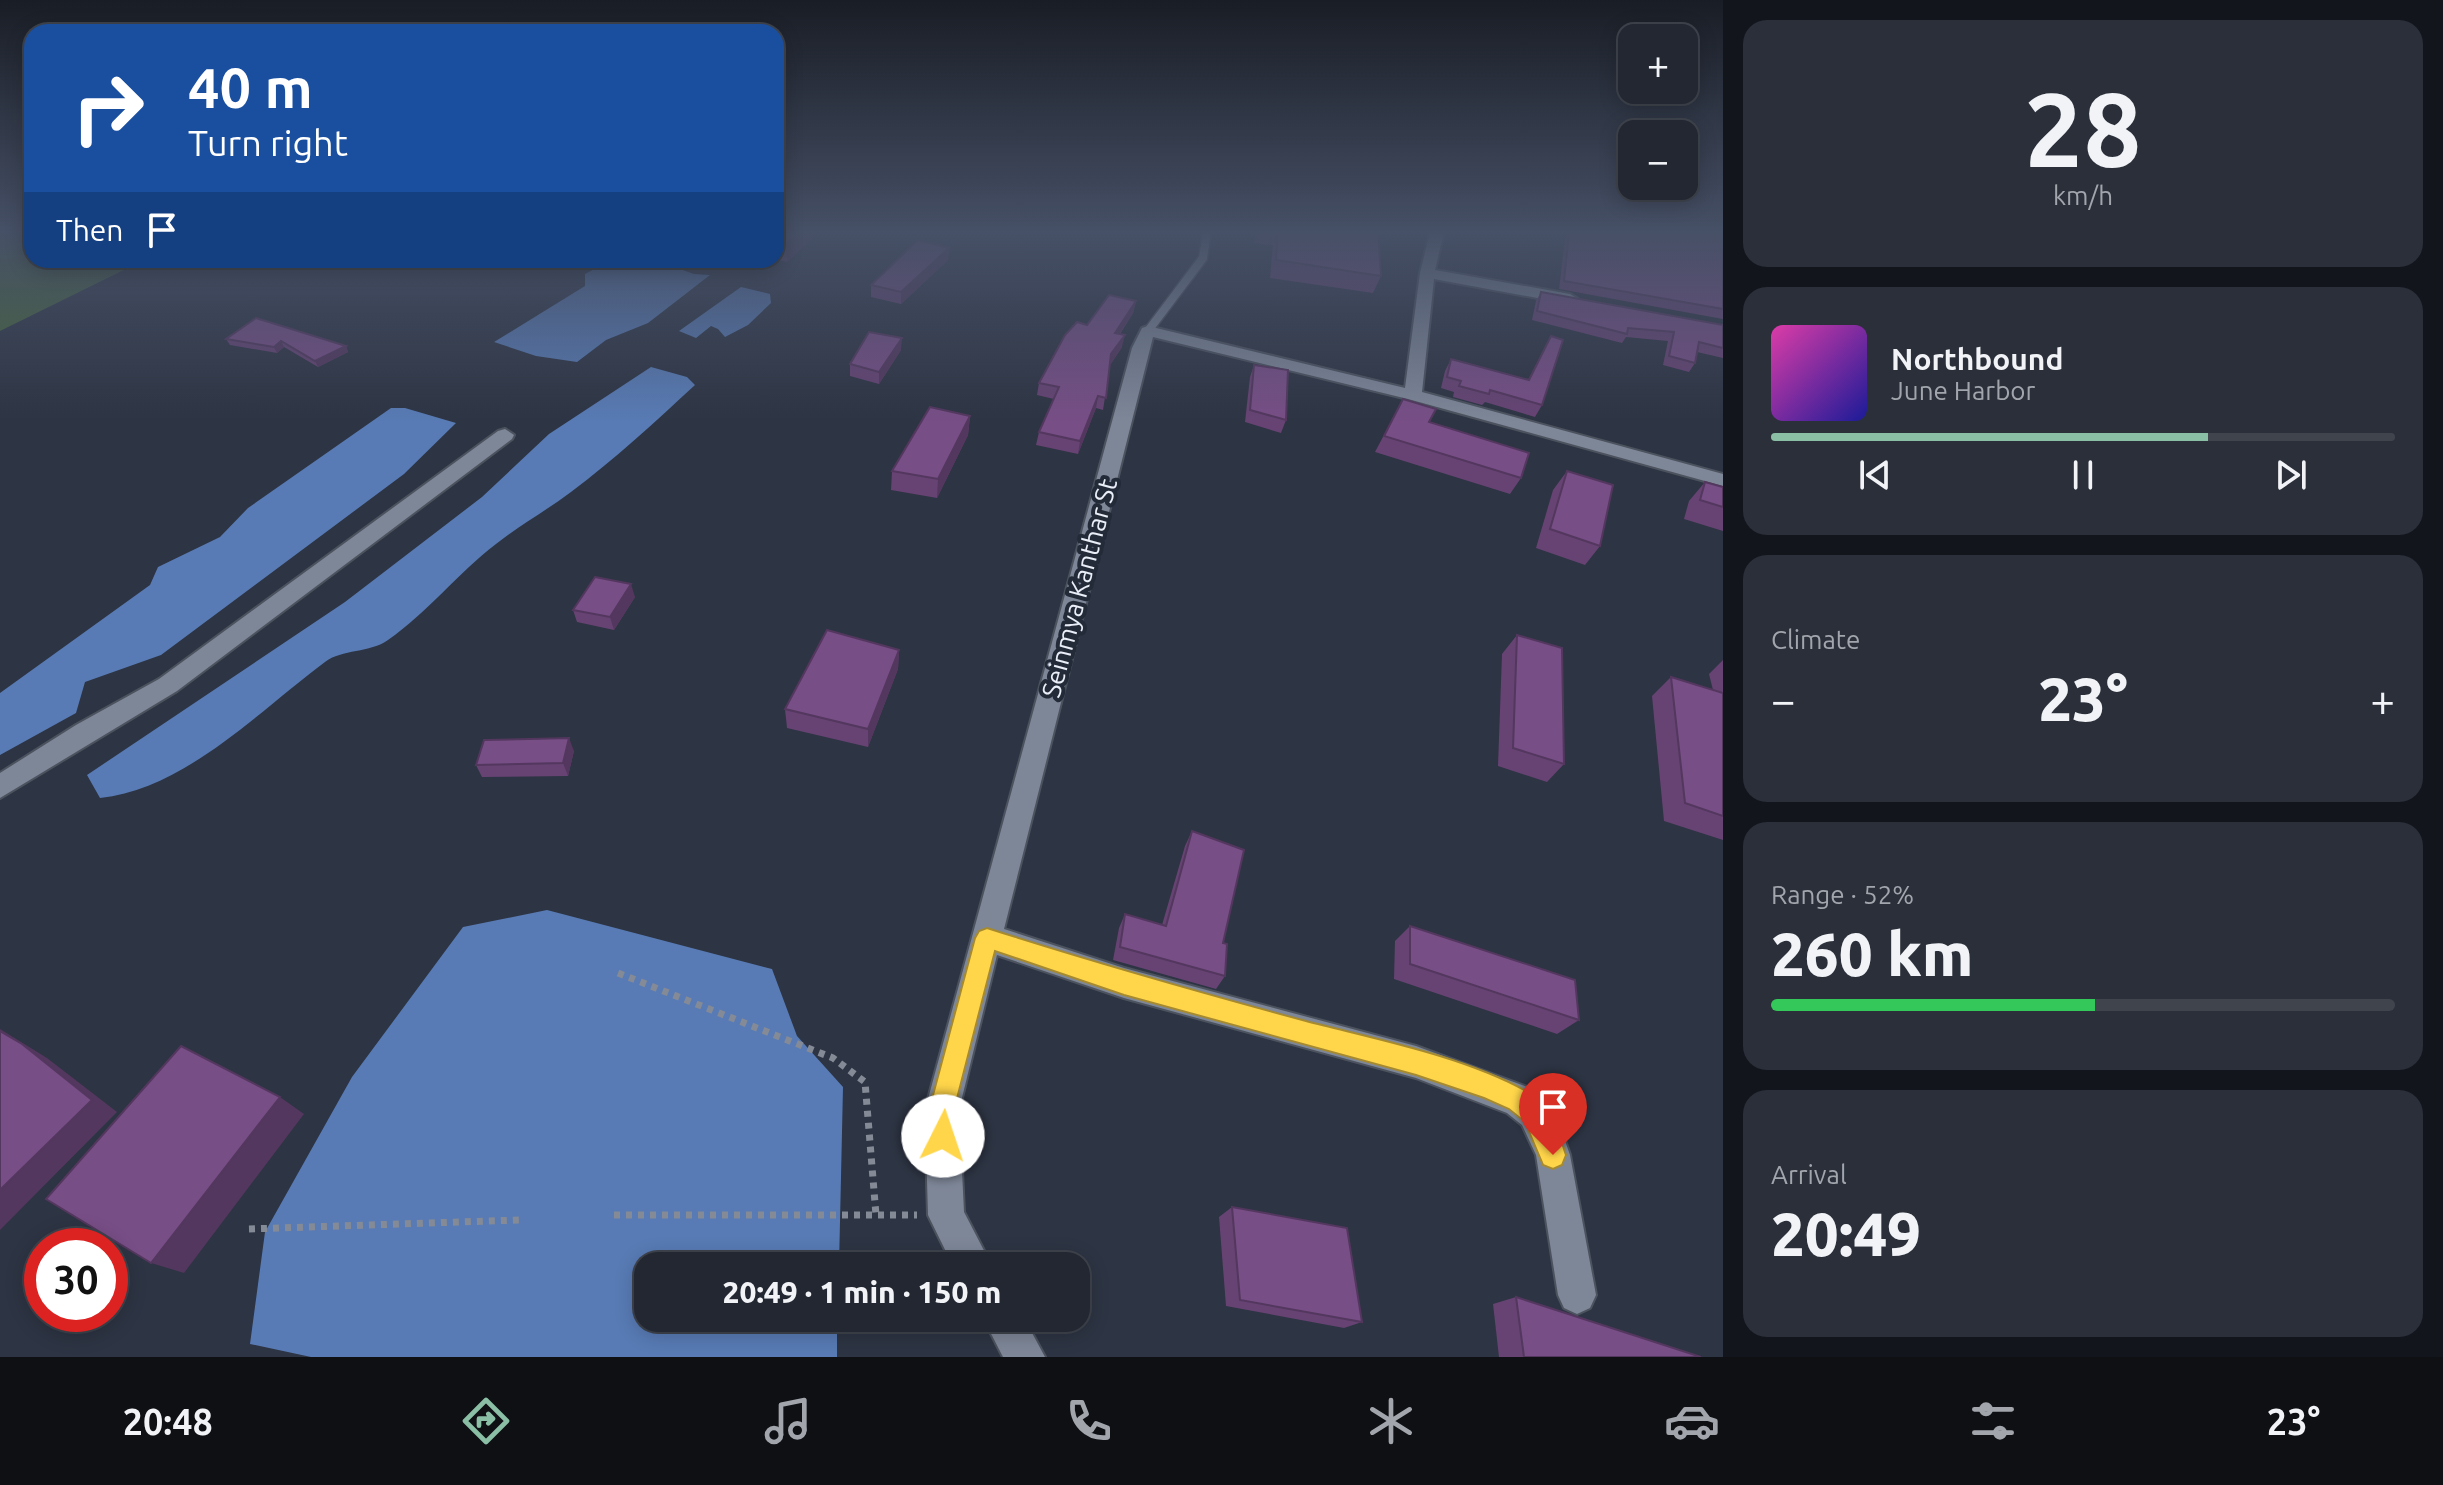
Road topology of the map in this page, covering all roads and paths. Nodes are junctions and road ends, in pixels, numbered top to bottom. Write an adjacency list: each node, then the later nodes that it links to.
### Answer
1 (1175, 295): 5 (lane)
2 (1424, 295): 6 (street)
3 (1547, 295): 4 (street)
4 (1583, 302)
5 (1148, 331): 6 (street); 10 (street, Seinmya Kanthar St)
6 (1413, 395): 8 (street)
7 (505, 435): 9 (street)
8 (1723, 480)
9 (0, 787)
10 (987, 938): 14 (street, Seinmya Kanthar St); 18 (street)
11 (618, 973): 13 (path)
12 (614, 1215): 13 (path)
13 (876, 1215): 14 (path)
14 (946, 1215): 17 (street, Seinmya Kanthar St)
15 (519, 1220): 16 (path)
16 (249, 1229)
17 (966, 1252)
18 (1577, 1295)
19 (1010, 1332): 20 (street)
20 (1025, 1357)

